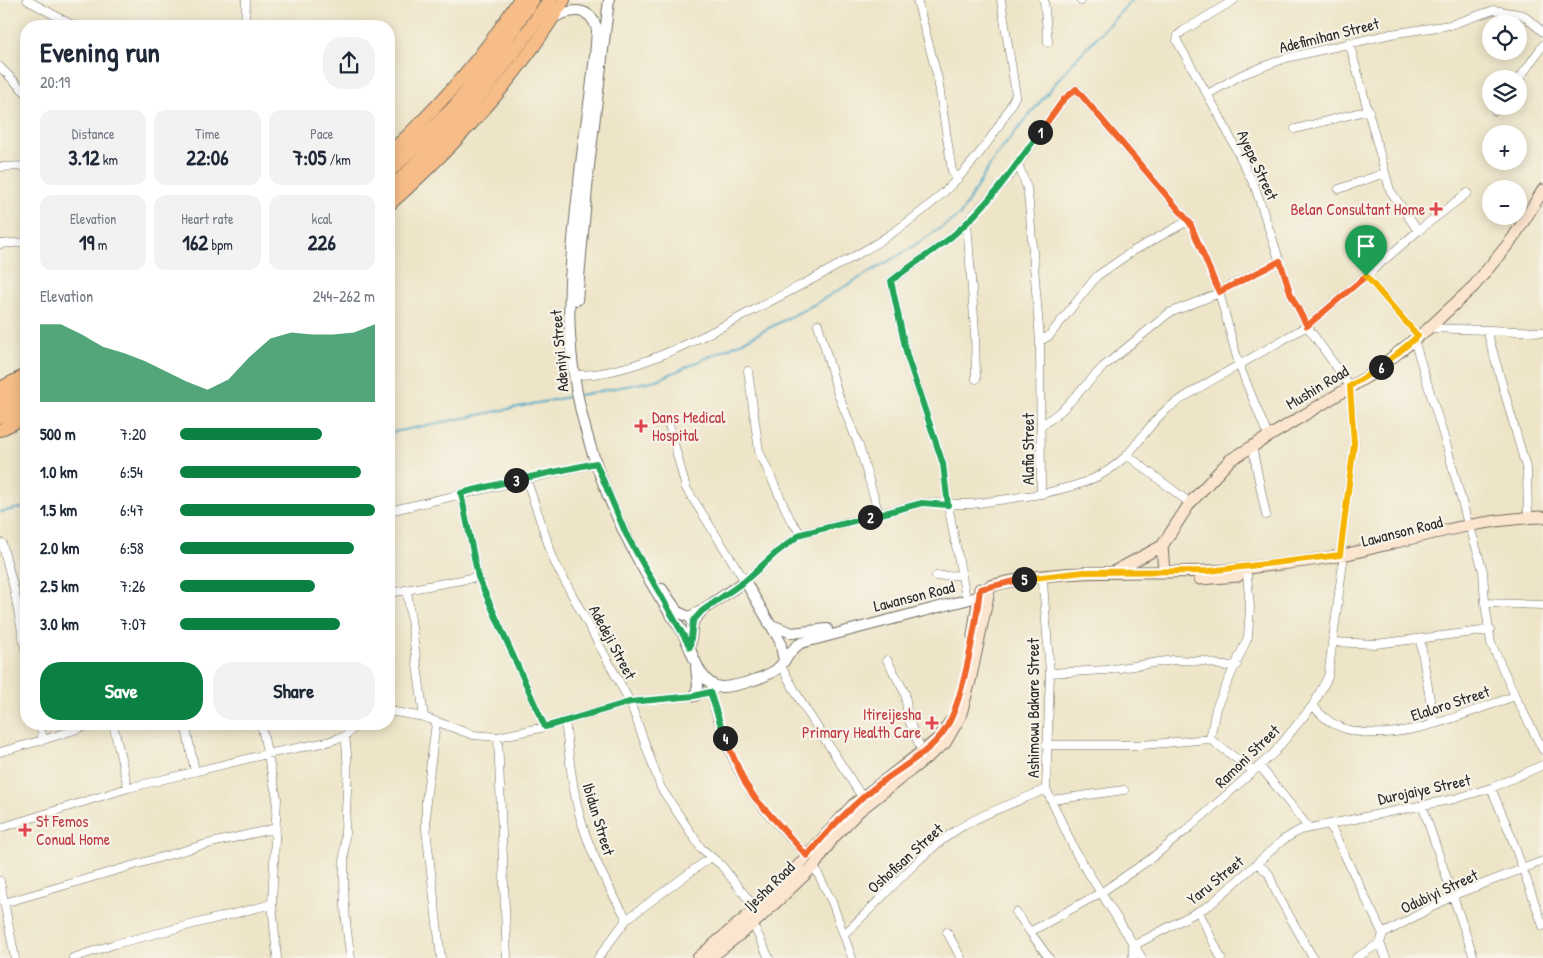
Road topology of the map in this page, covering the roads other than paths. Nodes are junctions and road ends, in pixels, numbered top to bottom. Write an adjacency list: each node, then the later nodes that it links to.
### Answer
1 (27, 0): 13 (street)
2 (246, 0): 14 (street)
3 (519, 0): 25 (main road)
4 (532, 0): 27 (highway)
5 (550, 0): 32 (highway)
6 (564, 0): 12 (main road)
7 (609, 0): 55 (street, Adeniyi Street)
8 (916, 0): 31 (street)
9 (1001, 0): 31 (street)
10 (1044, 0): 16 (street)
11 (1234, 0): 22 (street, Ayepe Street)
12 (552, 19): 36 (main road); 55 (street, Adeniyi Street)
13 (63, 20)
14 (245, 20)
15 (1543, 32): 17 (street, Adefimihan Street)
16 (1048, 42)
17 (1349, 42): 22 (street, Adefimihan Street); 23 (street)
18 (1543, 45): 20 (street)
19 (0, 68): 21 (street)
20 (1525, 70)
21 (20, 87)
22 (1208, 94): 42 (street, Ayepe Street)
23 (1369, 110): 24 (street); 30 (street)
24 (1295, 129)
25 (395, 147)
26 (1018, 164): 37 (street); 38 (street); 51 (street, Alafia Street)
27 (395, 165)
28 (20, 166): 29 (street)
29 (0, 167)
30 (1385, 173): 33 (street); 39 (street)
31 (958, 179): 55 (street)
32 (395, 185)
33 (1339, 189)
34 (1543, 190): 47 (main road, Mushin Road)
35 (1467, 193): 39 (street, Alafia Street)
36 (395, 199)
37 (1188, 221): 44 (street); 51 (street)
38 (967, 222): 56 (street); 76 (street)
39 (1418, 231): 43 (street, Alafia Street)
40 (20, 242): 41 (street)
41 (0, 244)
42 (1280, 261): 44 (street); 46 (street, Ayepe Street)
43 (1366, 276): 46 (street, Alafia Street); 50 (street)
44 (1219, 292): 52 (street); 66 (street)
45 (818, 324): 78 (street)
46 (1307, 326): 52 (street, Alafia Street); 57 (street, Ayepe Street)
47 (1429, 328): 48 (street); 50 (main road, Mushin Road)
48 (1487, 331): 49 (street); 80 (street)
49 (1543, 332)
50 (1416, 338): 57 (main road, Mushin Road); 83 (street)
51 (1040, 341): 66 (street, Alafia Street)
52 (1239, 365): 68 (street); 70 (street, Alafia Street)
53 (748, 371): 84 (street)
54 (20, 378): 58 (main road)
55 (578, 378): 65 (street, Adeniyi Street)
56 (976, 379)
57 (1350, 386): 68 (main road, Mushin Road); 87 (street, Ramoni Street)
58 (0, 388)
59 (20, 392): 60 (highway)
60 (0, 401)
61 (20, 407): 62 (highway)
62 (0, 416)
63 (20, 420): 67 (main road)
64 (668, 421): 94 (street)
65 (586, 422): 71 (street, Adeniyi Street); 102 (street, Adeniyi Street)
66 (1042, 425): 74 (street, Alafia Street)
67 (0, 430)
68 (1268, 436): 69 (main road, Mushin Road)
69 (1252, 446): 75 (main road, Mushin Road); 79 (street)
70 (1127, 455): 74 (street, Alafia Street); 75 (street)
71 (596, 463): 72 (street); 108 (street, Adeniyi Street)
72 (526, 478): 73 (street); 119 (street, Adedeji Street)
73 (461, 493): 77 (street); 93 (street)
74 (1042, 494): 76 (street)
75 (1190, 503): 86 (main road, Mushin Road)
76 (948, 505): 78 (street); 90 (street)
77 (395, 510)
78 (878, 514): 84 (street)
79 (1266, 515)
80 (1528, 517): 81 (main road, Lawanson Road); 83 (main road, Lawanson Road)
81 (1543, 517)
82 (1543, 523): 83 (main road, Lawanson Road)
83 (1470, 527): 87 (main road, Lawanson Road); 100 (street)
84 (801, 534): 94 (street)
85 (2, 543): 103 (street)
86 (1162, 546): 88 (main road); 89 (main road)
87 (1342, 559): 89 (main road, Lawanson Road); 91 (main road, Lawanson Road); 107 (street, Ramoni Street)
88 (1114, 572): 89 (main road, Lawanson Road); 97 (main road, Lawanson Road)
89 (1164, 572)
90 (961, 575): 92 (street); 99 (street)
91 (1247, 575): 95 (main road, Lawanson Road); 112 (street)
92 (936, 576)
93 (478, 577): 96 (street); 126 (street)
94 (745, 581): 102 (street); 104 (street)
95 (1043, 582): 97 (main road, Lawanson Road); 113 (street, Ashimowu Bakare Street)
96 (408, 590): 98 (street); 122 (street)
97 (985, 591): 99 (street); 111 (street, Lawanson Road); 114 (main road, Ijesha Road)
98 (395, 592)
99 (966, 592): 104 (street)
100 (1485, 603): 101 (street); 105 (street)
101 (1543, 605)
102 (702, 611): 108 (street)
103 (20, 621)
104 (768, 623): 111 (street)
105 (1490, 630): 106 (street); 118 (street)
106 (1420, 639): 107 (street); 125 (street)
107 (1332, 642): 120 (street, Ramoni Street)
108 (690, 647): 109 (street, Adeniyi Street)
109 (694, 659): 115 (street, Adeniyi Street); 117 (street)
110 (887, 660): 140 (street)
111 (783, 663): 115 (street, Lawanson Road); 150 (street)
112 (1237, 665): 113 (street); 135 (street)
113 (1050, 673): 137 (street, Ashimowu Bakare Street)
114 (967, 680): 140 (main road, Ijesha Road); 158 (main road, Ijesha Road)
115 (724, 687): 116 (street)
116 (710, 692): 117 (street); 158 (street)
117 (694, 696): 119 (street)
118 (1515, 696): 125 (street, Elaloro Street); 138 (street)
119 (630, 702): 123 (street); 157 (street, Adedeji Street)
120 (1313, 705): 125 (street, Elaloro Street); 143 (street, Ramoni Street)
121 (395, 712): 122 (street)
122 (424, 717): 124 (street)
123 (565, 721): 126 (street); 170 (street, Ibidun Street)
124 (436, 723): 134 (street); 183 (street)
125 (1434, 724)
126 (545, 727): 134 (street)
127 (41, 730): 136 (street)
128 (74, 730): 136 (street)
129 (114, 730): 146 (street)
130 (186, 730): 144 (street)
131 (262, 730): 141 (street)
132 (352, 730): 133 (street)
133 (345, 736): 141 (street); 182 (street)
134 (498, 737): 184 (street)
135 (1210, 739): 137 (street); 145 (street)
136 (43, 740): 139 (street)
137 (1046, 745): 148 (street, Ashimowu Bakare Street)
138 (1543, 750)
139 (0, 752)
140 (922, 752): 150 (main road, Ijesha Road)
141 (267, 754): 144 (street); 156 (street)
142 (1543, 765): 147 (street, Durojaiye Street)
143 (1260, 766): 145 (street, Ramoni Street); 154 (street)
144 (195, 771): 146 (street)
145 (1253, 771): 163 (street, Ramoni Street)
146 (128, 788): 155 (street)
147 (1491, 788): 152 (street, Durojaiye Street); 161 (street)
148 (1046, 789): 151 (street, Ashimowu Bakare Street); 175 (street, Oshofisan Street)
149 (1124, 790): 151 (street)
150 (862, 797): 158 (main road, Ijesha Road)
151 (1052, 800): 163 (street, Ashimowu Bakare Street)
152 (1422, 805): 153 (street, Durojaiye Street); 164 (street)
153 (1330, 825): 154 (street, Durojaiye Street); 176 (street)
154 (1308, 827): 160 (street, Yaru Street)
155 (0, 828)
156 (276, 828): 165 (street); 166 (street)
157 (711, 857): 167 (street, Adedeji Street); 170 (street)
158 (810, 861): 167 (main road, Ijesha Road); 171 (main road, Ijesha Road); 175 (street)
159 (1543, 862): 161 (street, Odubiyi Street)
160 (1257, 863): 169 (street, Yaru Street); 195 (street)
161 (1523, 869): 164 (street, Odubiyi Street); 172 (street)
162 (0, 881): 165 (street)
163 (1102, 892): 174 (street, Ramoni Street); 178 (street, Ashimowu Bakare Street)
164 (1454, 895): 176 (street, Odubiyi Street); 198 (street)
165 (4, 903): 179 (street)
166 (272, 904): 180 (street); 181 (street)
167 (756, 909): 186 (main road, Ijesha Road)
168 (1016, 912): 174 (street)
169 (1199, 912): 178 (street, Yaru Street); 194 (street)
170 (627, 919): 185 (street)
171 (754, 924): 187 (main road, Ijesha Road); 188 (street)
172 (1543, 926)
173 (948, 932): 190 (street)
174 (1030, 932): 191 (street)
175 (844, 933): 189 (street)
176 (1383, 934): 177 (street)
177 (1380, 943): 196 (street); 197 (street)
178 (1133, 946): 192 (street); 193 (street, Ashimowu Bakare Street)
179 (15, 958)
180 (72, 958)
181 (277, 958)
182 (351, 958)
183 (442, 958)
184 (507, 958)
185 (598, 958)
186 (698, 958)
187 (710, 958)
188 (769, 958)
189 (852, 958)
190 (961, 958)
191 (1049, 958)
192 (1133, 958)
193 (1142, 958)
194 (1221, 958)
195 (1313, 958)
196 (1356, 958)
197 (1386, 958)
198 (1474, 958)

